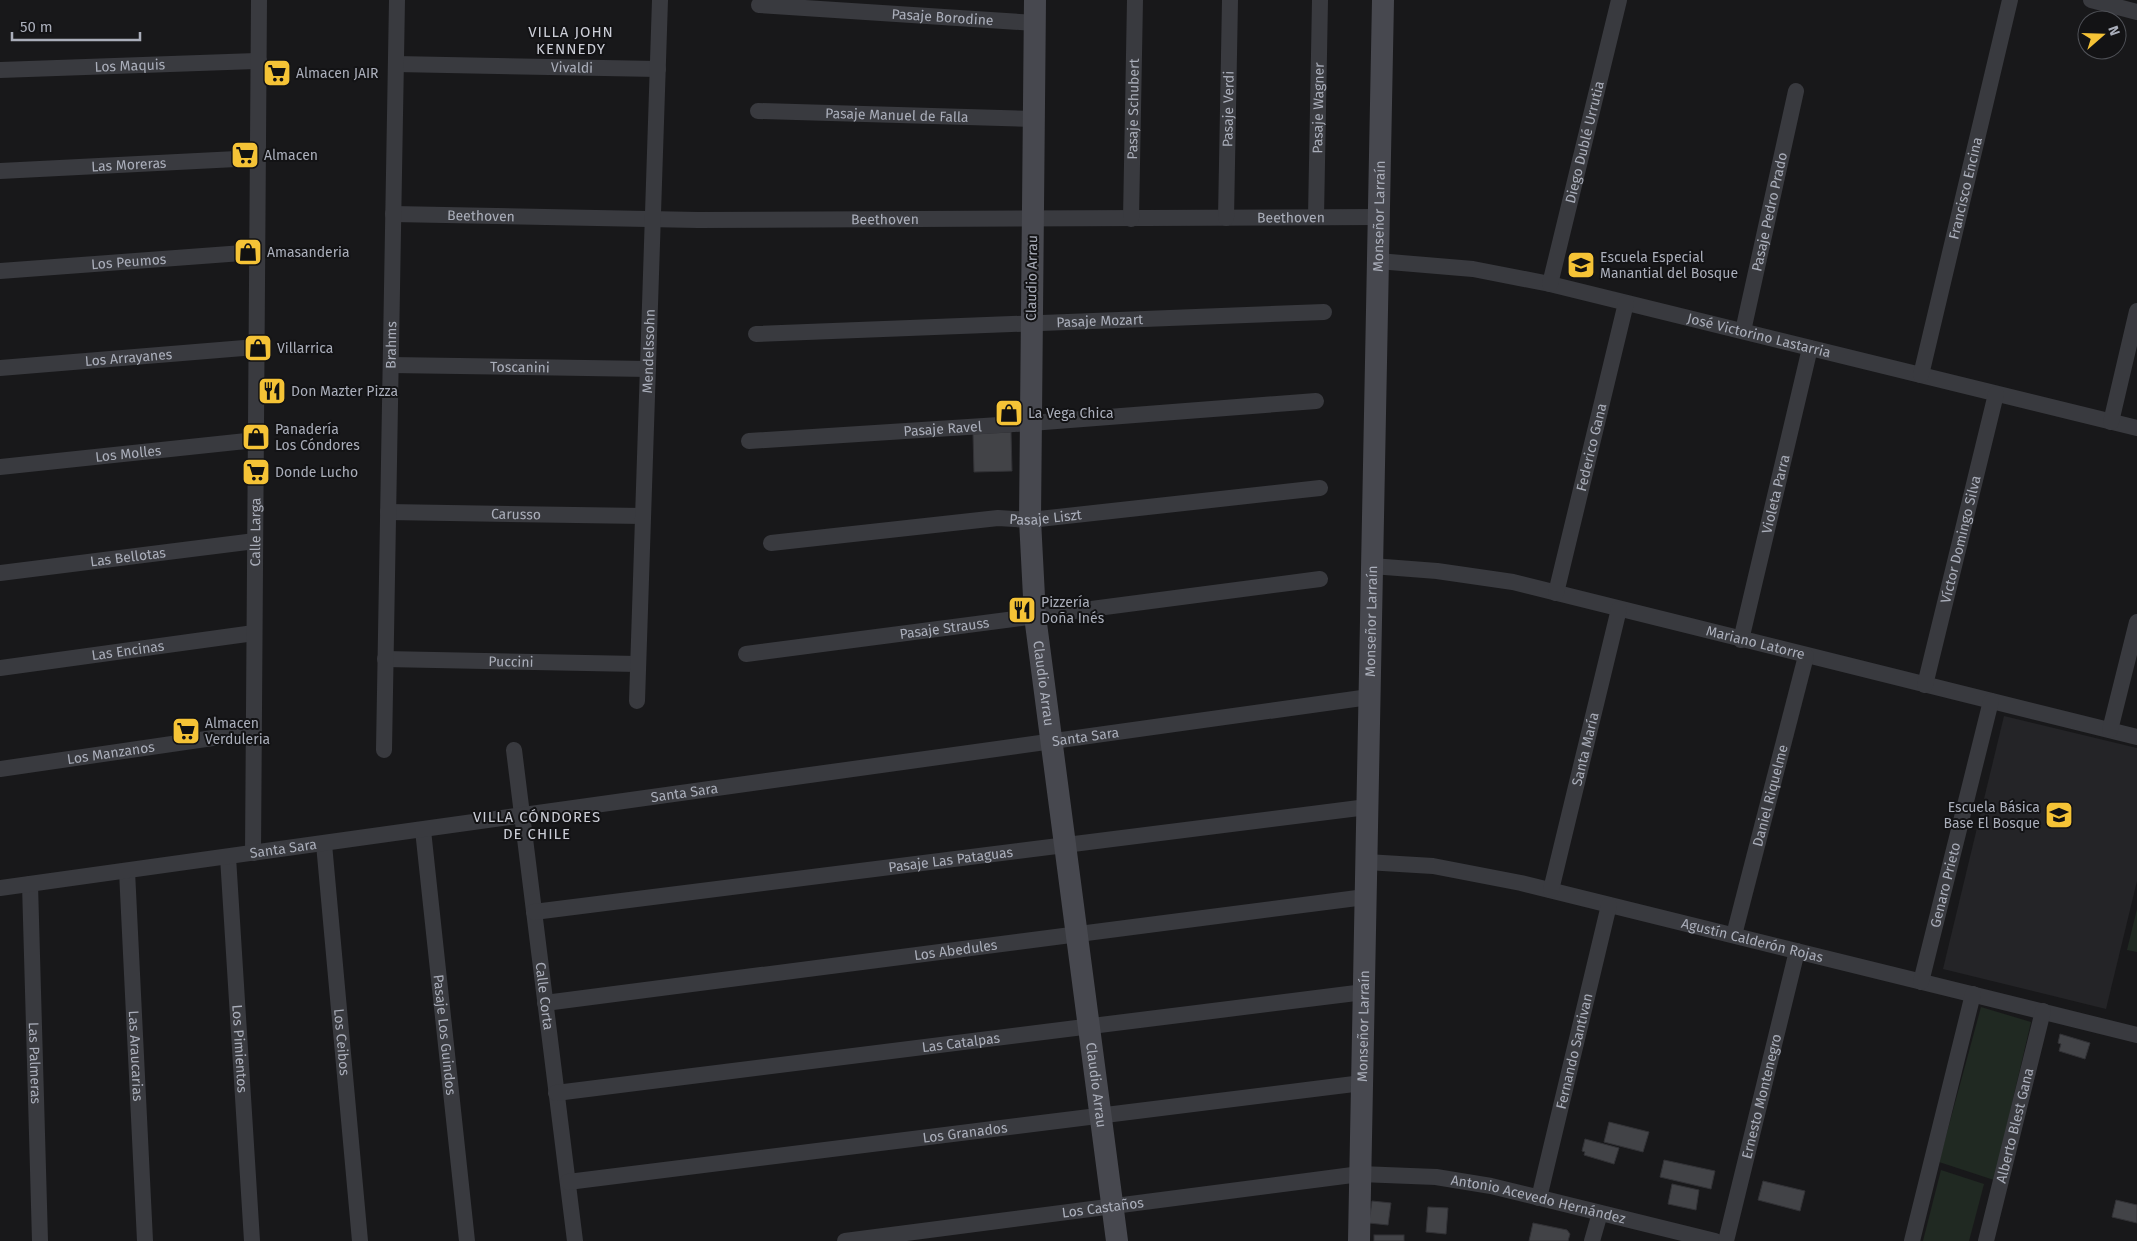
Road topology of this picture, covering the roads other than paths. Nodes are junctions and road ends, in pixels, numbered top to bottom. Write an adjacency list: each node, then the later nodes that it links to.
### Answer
1 (259, 0): 15 (street, Calle Larga)
2 (397, 0): 16 (street, Brahms)
3 (660, 0): 17 (street, Mendelssohn)
4 (1035, 0): 14 (street, Claudio Arrau)
5 (1135, 0): 28 (street, Pasaje Schubert)
6 (1230, 0): 26 (street, Pasaje Verdi)
7 (1320, 0): 27 (street, Pasaje Wagner)
8 (1383, 0): 25 (street, Monseñor Larraín)
9 (1619, 0): 34 (street, Diego Dublé Urrutia)
10 (2010, 0): 46 (street, Francisco Encina)
11 (2091, 0): 13 (street)
12 (759, 5): 14 (street, Pasaje Borodine)
13 (2137, 12)
14 (1035, 23): 21 (street, Claudio Arrau)
15 (259, 61): 18 (street, Los Maquis); 22 (street, Calle Larga)
16 (396, 64): 17 (street, Vivaldi); 24 (street, Brahms)
17 (658, 69): 29 (street, Mendelssohn)
18 (0, 70)
19 (1796, 91): 39 (street, Pasaje Pedro Prado)
20 (758, 111): 21 (street, Pasaje Manuel de Falla)
21 (1034, 119): 30 (street, Claudio Arrau)
22 (258, 158): 23 (street, Las Moreras); 31 (street, Calle Larga)
23 (0, 171)
24 (393, 214): 29 (street, Beethoven); 43 (street, Brahms)
25 (1379, 217): 27 (street, Beethoven); 32 (street, Monseñor Larraín)
26 (1226, 218): 27 (street, Beethoven); 28 (street, Beethoven)
27 (1316, 218)
28 (1131, 219): 30 (street, Beethoven)
29 (653, 220): 30 (street, Beethoven); 45 (street, Mendelssohn)
30 (1033, 220): 38 (street, Claudio Arrau)
31 (257, 252): 33 (street, Los Peumos); 41 (street, Calle Larga)
32 (1378, 261): 34 (street, José Victorino Lastarria); 61 (street, Monseñor Larraín)
33 (0, 271)
34 (1550, 284): 35 (street, José Victorino Lastarria)
35 (1626, 303): 39 (street, José Victorino Lastarria); 64 (street, Federico Gana)
36 (2137, 311): 49 (street)
37 (1324, 312): 38 (street, Pasaje Mozart)
38 (1032, 322): 40 (street, Pasaje Mozart); 50 (street, Claudio Arrau)
39 (1743, 331): 42 (street, José Victorino Lastarria)
40 (756, 334)
41 (257, 347): 44 (street, Los Arrayanes); 52 (street, Calle Larga)
42 (1810, 348): 46 (street, José Victorino Lastarria); 69 (street, Violeta Parra)
43 (391, 365): 45 (street, Toscanini); 56 (street, Brahms)
44 (0, 368)
45 (648, 369): 57 (street, Mendelssohn)
46 (1921, 375): 47 (street, José Victorino Lastarria)
47 (1996, 394): 49 (street, José Victorino Lastarria); 75 (street, Víctor Domingo Silva)
48 (1316, 401): 50 (street, Pasaje Ravel)
49 (2111, 422): 51 (street, José Victorino Lastarria)
50 (1031, 423): 53 (street, Pasaje Ravel); 58 (street, Claudio Arrau)
51 (2137, 428)
52 (256, 440): 54 (street, Los Molles); 59 (street, Calle Larga)
53 (749, 440)
54 (0, 467)
55 (1320, 488): 58 (street, Pasaje Liszt)
56 (388, 512): 57 (street, Carusso); 72 (street, Brahms)
57 (643, 516): 73 (street, Mendelssohn)
58 (1030, 520): 60 (street, Pasaje Liszt); 66 (street, Claudio Arrau)
59 (255, 541): 62 (street, Las Bellotas); 68 (street, Calle Larga)
60 (771, 543)
61 (1372, 566): 64 (street, Mariano Latorre); 76 (street, Monseñor Larraín)
62 (0, 573)
63 (1320, 579): 66 (street, Pasaje Strauss)
64 (1556, 593): 65 (street, Mariano Latorre)
65 (1619, 609): 69 (street, Mariano Latorre); 97 (street, Santa María)
66 (1035, 616): 70 (street, Pasaje Strauss); 82 (street, Claudio Arrau)
67 (2137, 622): 79 (street)
68 (254, 633): 74 (street, Las Encinas); 80 (street, Calle Larga)
69 (1740, 640): 71 (street, Mariano Latorre)
70 (746, 654)
71 (1806, 656): 75 (street, Mariano Latorre); 102 (street, Daniel Riquelme)
72 (385, 659): 73 (street, Puccini); 83 (street, Brahms)
73 (638, 664): 77 (street, Mendelssohn)
74 (0, 668)
75 (1925, 685): 78 (street, Mariano Latorre)
76 (1369, 697): 82 (street, Santa Sara); 86 (street, Monseñor Larraín)
77 (637, 701)
78 (1991, 701): 79 (street, Mariano Latorre); 104 (street, Genaro Prieto)
79 (2110, 730): 81 (street, Mariano Latorre)
80 (254, 732): 85 (street, Los Manzanos); 91 (street, Calle Larga)
81 (2137, 737)
82 (1051, 742): 87 (street, Santa Sara); 90 (street, Claudio Arrau)
83 (384, 750)
84 (514, 750): 87 (street, Calle Corta)
85 (0, 769)
86 (1367, 807): 90 (street, Pasaje Las Pataguas); 93 (street, Monseñor Larraín)
87 (522, 816): 88 (street, Santa Sara); 100 (street, Calle Corta)
88 (423, 830): 89 (street, Santa Sara); 123 (street, Pasaje Los Guindos)
89 (324, 844): 91 (street, Santa Sara); 122 (street, Los Ceibos)
90 (1065, 845): 100 (street, Pasaje Las Pataguas); 101 (street, Claudio Arrau)
91 (253, 853): 92 (street, Santa Sara)
92 (228, 857): 94 (street, Santa Sara); 121 (street, Los Pimientos)
93 (1366, 862): 97 (street, Agustín Calderón Rojas); 98 (street, Monseñor Larraín)
94 (128, 871): 95 (street, Santa Sara); 120 (street, Las Araucarias)
95 (30, 884): 96 (street, Santa Sara); 119 (street, Las Palmeras)
96 (0, 888)
97 (1552, 890): 99 (street, Agustín Calderón Rojas)
98 (1365, 897): 101 (street, Los Abedules); 105 (street, Monseñor Larraín)
99 (1609, 905): 102 (street, Agustín Calderón Rojas); 116 (street, Fernando Santivan)
100 (534, 912): 107 (street, Calle Corta)
101 (1077, 934): 107 (street, Los Abedules); 109 (street, Claudio Arrau)
102 (1734, 935): 103 (street, Agustín Calderón Rojas)
103 (1797, 951): 104 (street, Agustín Calderón Rojas); 130 (street, Ernesto Montenegro)
104 (1921, 982): 106 (street, Agustín Calderón Rojas)
105 (1364, 992): 109 (street, Las Catalpas); 111 (street, Monseñor Larraín)
106 (1973, 994): 108 (street, Agustín Calderón Rojas); 131 (street)
107 (546, 1002): 112 (street, Calle Corta)
108 (2043, 1011): 110 (street, Agustín Calderón Rojas); 132 (street, Alberto Blest Gana)
109 (1089, 1026): 112 (street, Las Catalpas); 113 (street, Claudio Arrau)
110 (2137, 1035)
111 (1362, 1084): 113 (street, Los Granados); 114 (street, Monseñor Larraín)
112 (556, 1093): 115 (street, Calle Corta)
113 (1100, 1114): 115 (street, Los Granados); 117 (street, Claudio Arrau)
114 (1360, 1174): 116 (street, Antonio Acevedo Hernández); 117 (street, Los Castaños); 127 (street, Monseñor Larraín)
115 (568, 1182): 124 (street, Calle Corta)
116 (1538, 1198): 118 (street, Antonio Acevedo Hernández)
117 (1113, 1207): 125 (street, Los Castaños); 126 (street, Claudio Arrau)
118 (1600, 1213): 128 (street); 129 (street, Antonio Acevedo Hernández)
119 (40, 1241)
120 (145, 1241)
121 (252, 1241)
122 (360, 1241)
123 (467, 1241)
124 (575, 1241)
125 (845, 1241)
126 (1117, 1241)
127 (1359, 1241)
128 (1592, 1241)
129 (1715, 1241)
130 (1726, 1241)
131 (1912, 1241)
132 (1986, 1241)

